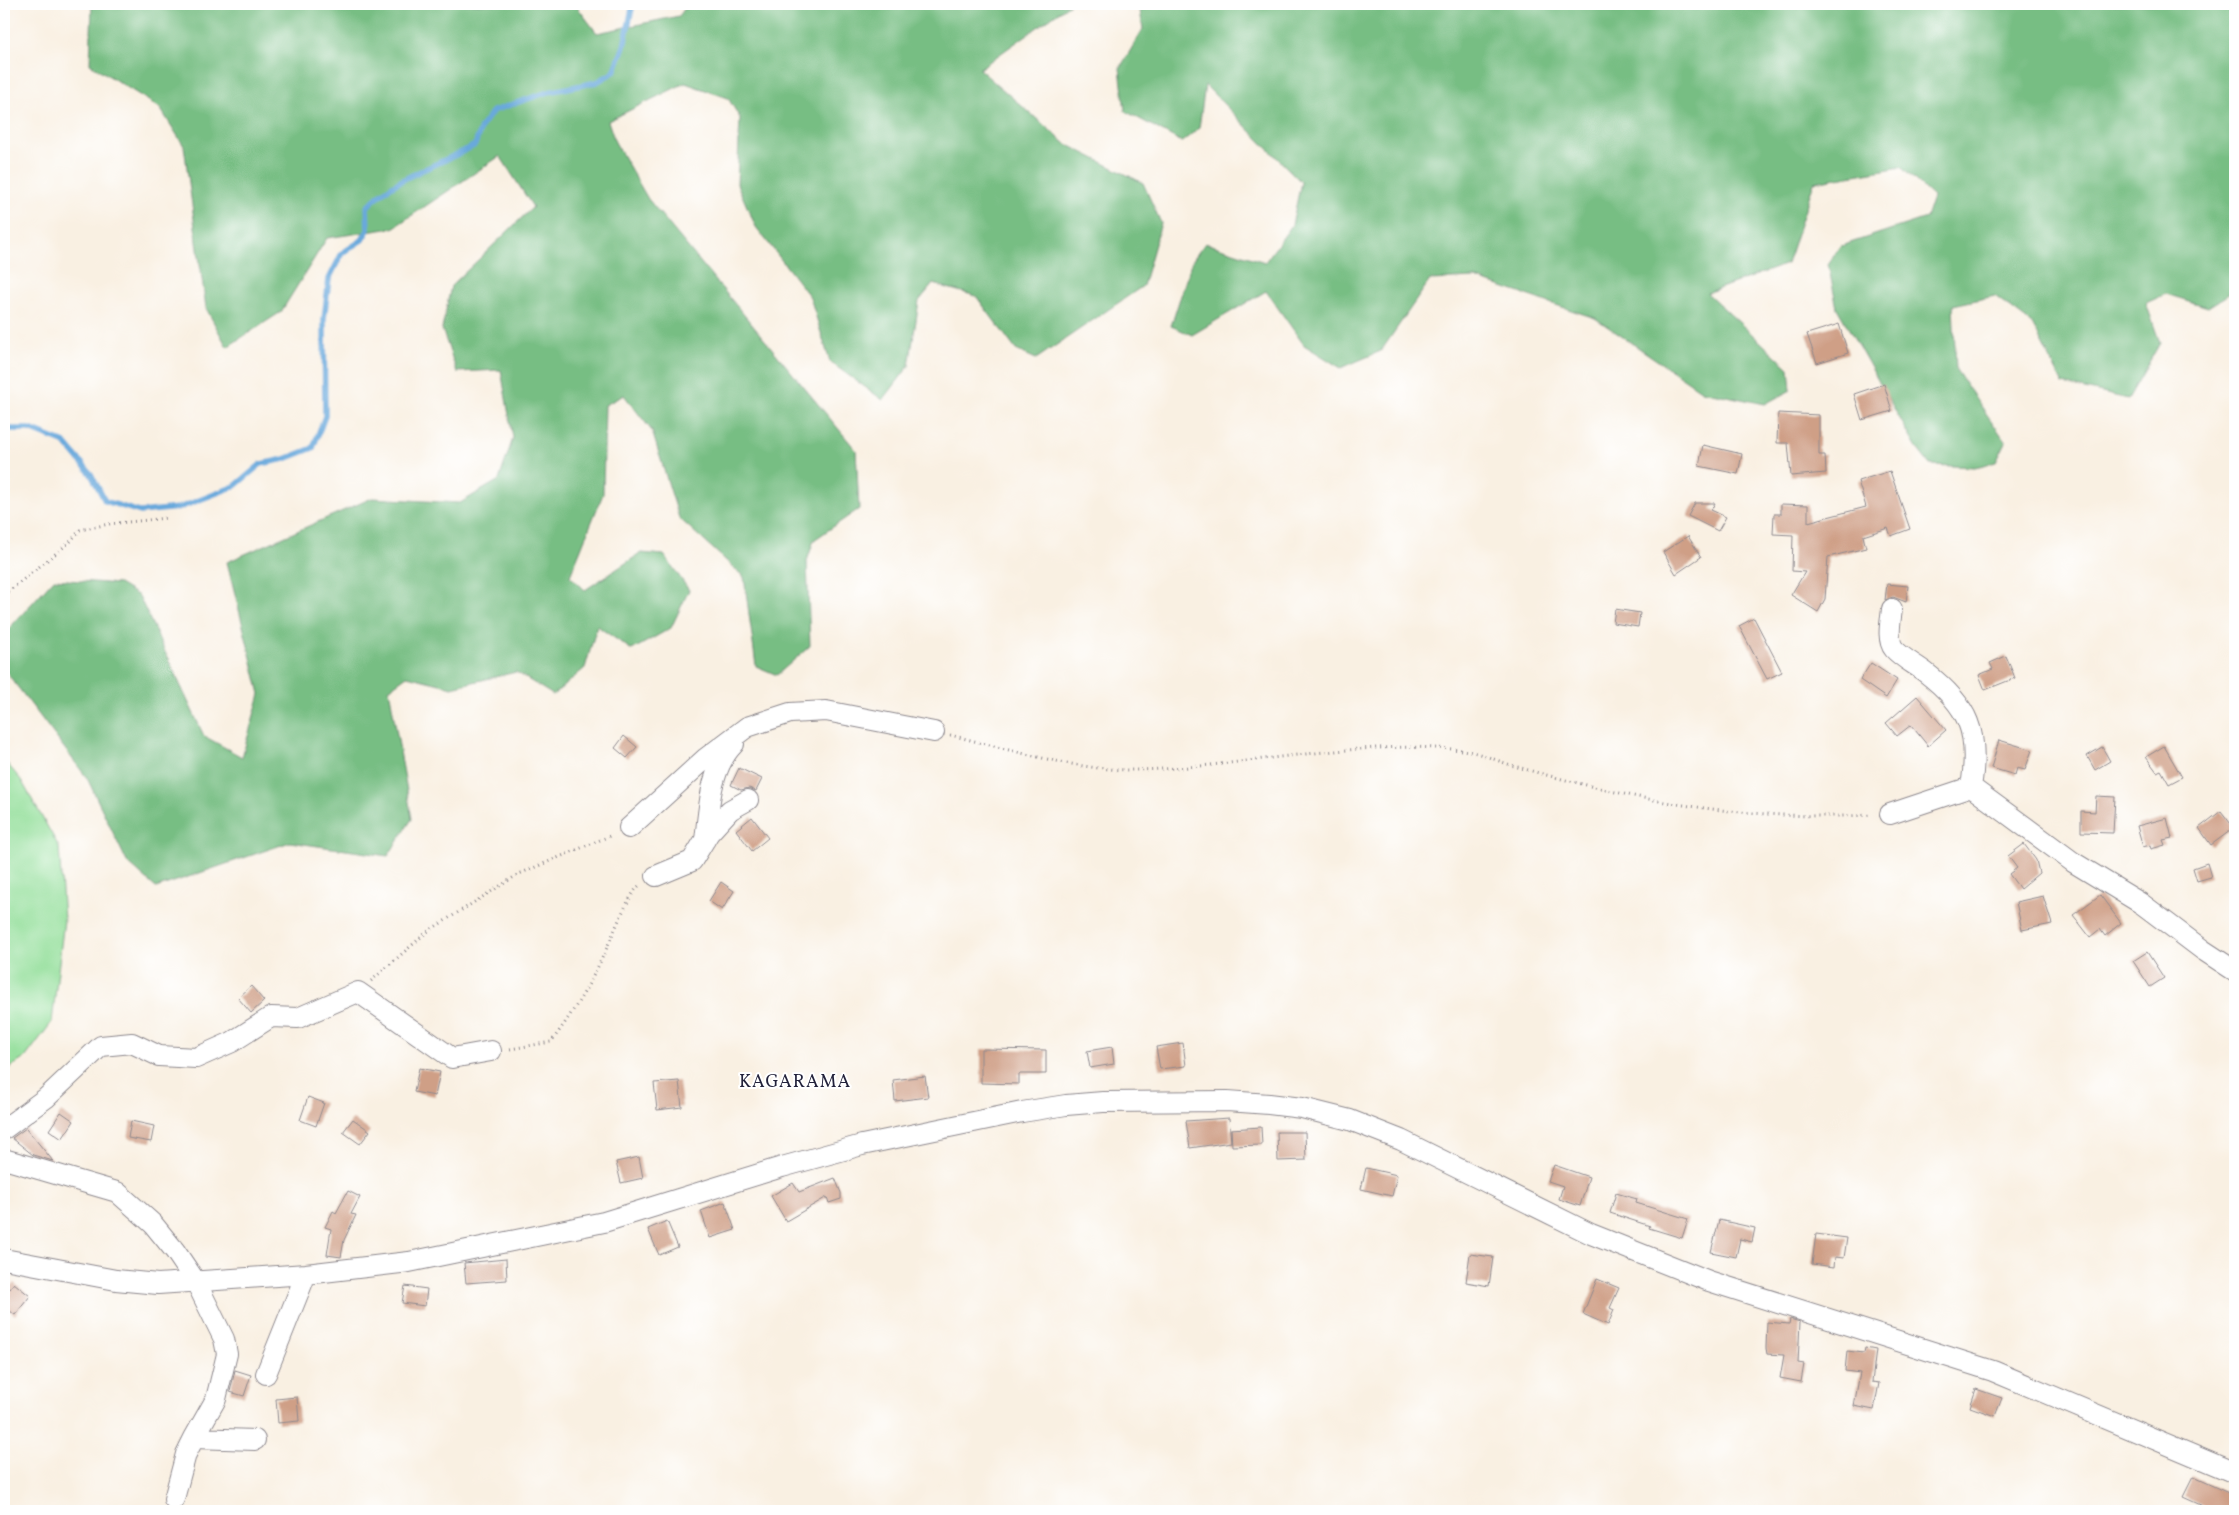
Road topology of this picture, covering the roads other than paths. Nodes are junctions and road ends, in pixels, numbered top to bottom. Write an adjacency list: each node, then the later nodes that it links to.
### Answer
1 (1892, 609): 4 (street)
2 (747, 727): 3 (street); 7 (street); 8 (street)
3 (934, 732)
4 (1971, 787): 6 (street); 10 (street)
5 (748, 800): 8 (street)
6 (1890, 814)
7 (629, 828)
8 (704, 840): 9 (street)
9 (656, 876)
10 (2235, 971)
11 (491, 1051): 12 (street)
12 (4, 1129)
13 (4, 1159): 16 (street)
14 (4, 1259): 16 (street)
15 (306, 1274): 16 (street); 17 (street); 20 (street)
16 (196, 1282): 18 (street)
17 (266, 1374)
18 (194, 1438): 19 (street); 21 (street)
19 (254, 1440)
20 (2235, 1473)
21 (174, 1499)

